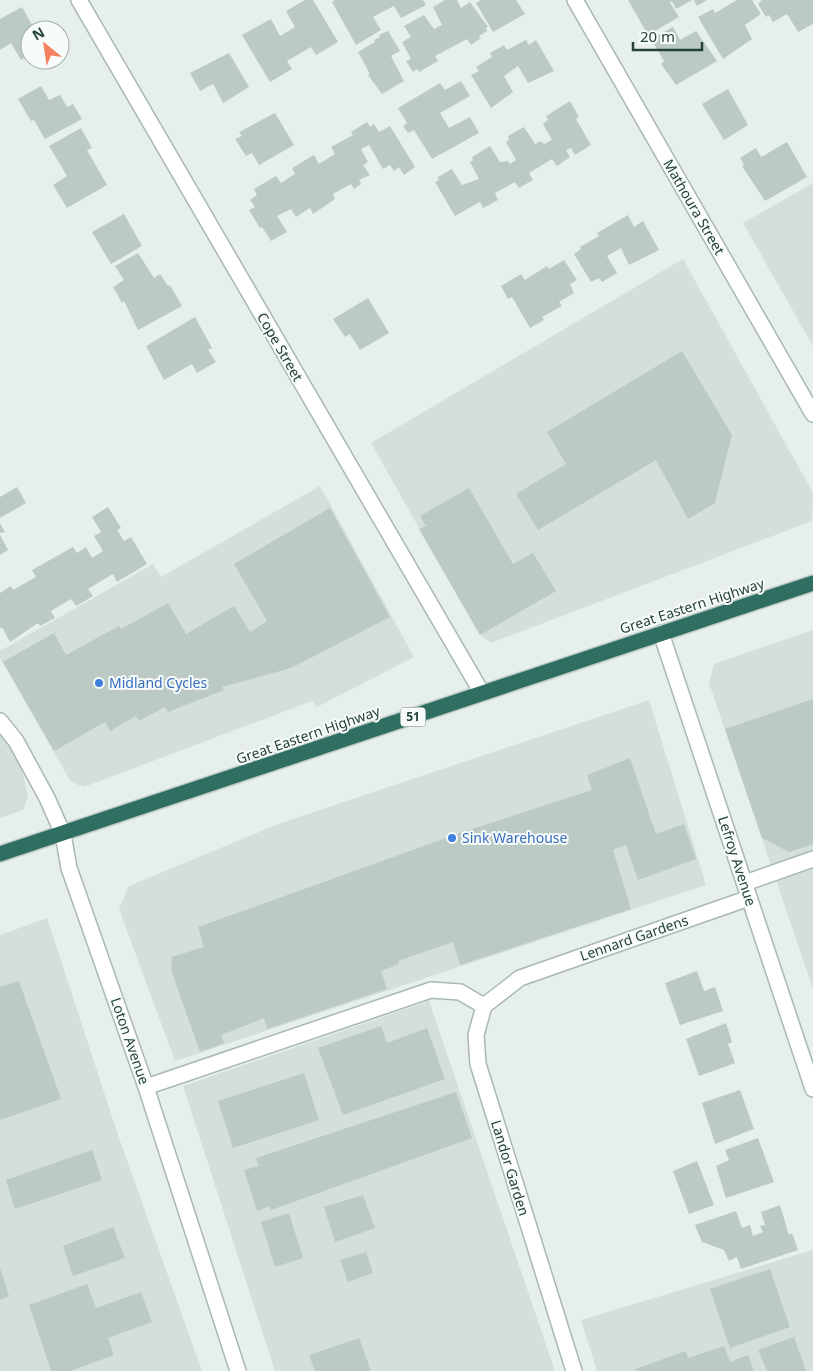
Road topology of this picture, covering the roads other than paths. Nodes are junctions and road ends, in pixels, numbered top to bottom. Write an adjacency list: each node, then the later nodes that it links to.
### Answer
1 (79, 0): 6 (street, Cope Street)
2 (575, 0): 3 (street, Mathoura Street)
3 (813, 414)
4 (813, 583): 5 (highway, Great Eastern Highway / 51)
5 (660, 633): 6 (highway, Great Eastern Highway / 51); 11 (street, Lefroy Avenue)
6 (482, 694): 8 (highway, Great Eastern Highway / 51)
7 (0, 721): 8 (street, Loton Avenue)
8 (63, 834): 9 (highway, Great Eastern Highway / 51); 14 (street, Loton Avenue)
9 (4, 855)
10 (813, 859): 11 (street)
11 (745, 883): 12 (street, Lefroy Avenue)
12 (749, 898): 13 (street, Lennard Gardens); 15 (street, Lefroy Avenue)
13 (484, 1006): 14 (street); 17 (street, Landor Garden)
14 (146, 1087): 16 (street, Loton Avenue)
15 (813, 1089)
16 (238, 1371)
17 (574, 1371)

